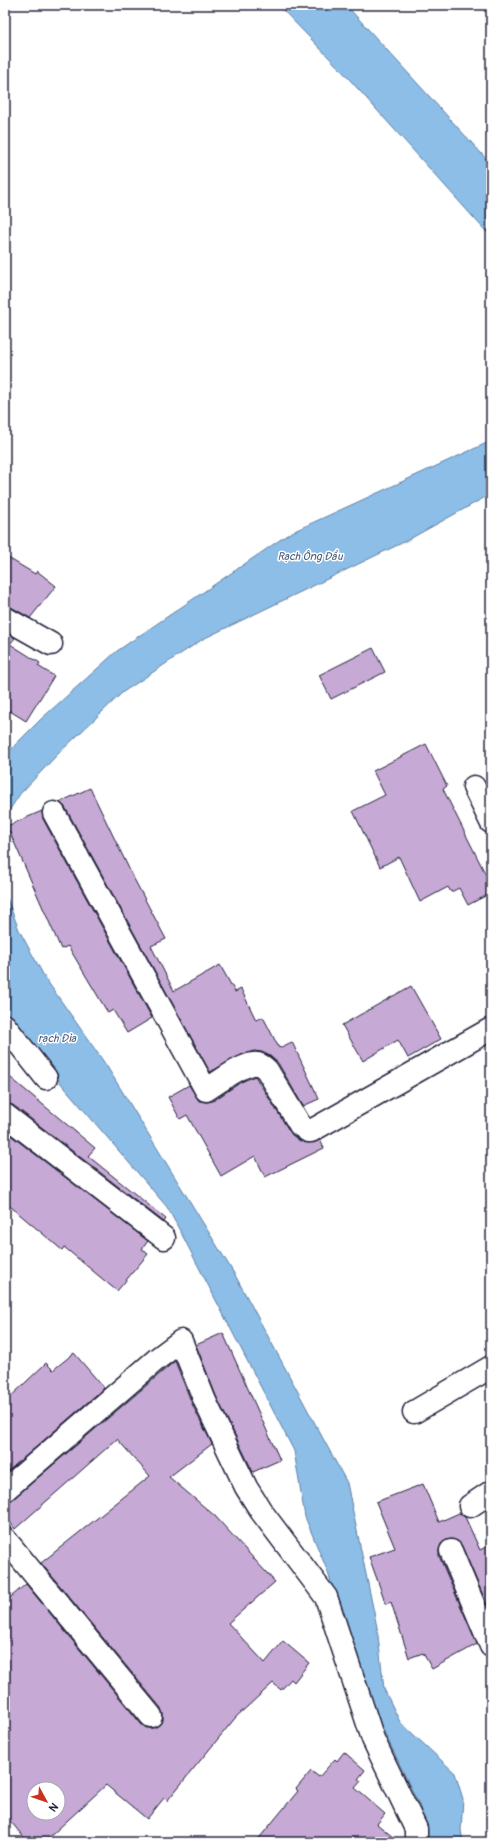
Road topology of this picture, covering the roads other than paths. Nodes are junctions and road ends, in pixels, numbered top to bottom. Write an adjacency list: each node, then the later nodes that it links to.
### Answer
1 (5, 618): 2 (street)
2 (51, 644)
3 (474, 787): 5 (street)
4 (54, 813): 7 (street)
5 (491, 822)
6 (5, 1026): 8 (street)
7 (491, 1029)
8 (46, 1078)
9 (5, 1115): 10 (street)
10 (164, 1238)
11 (491, 1367): 12 (street)
12 (414, 1412)
13 (5, 1490): 20 (street)
14 (491, 1492): 15 (street)
15 (470, 1506)
16 (5, 1538): 19 (street)
17 (451, 1551): 18 (street)
18 (491, 1646)
19 (151, 1716)
20 (416, 1842)

